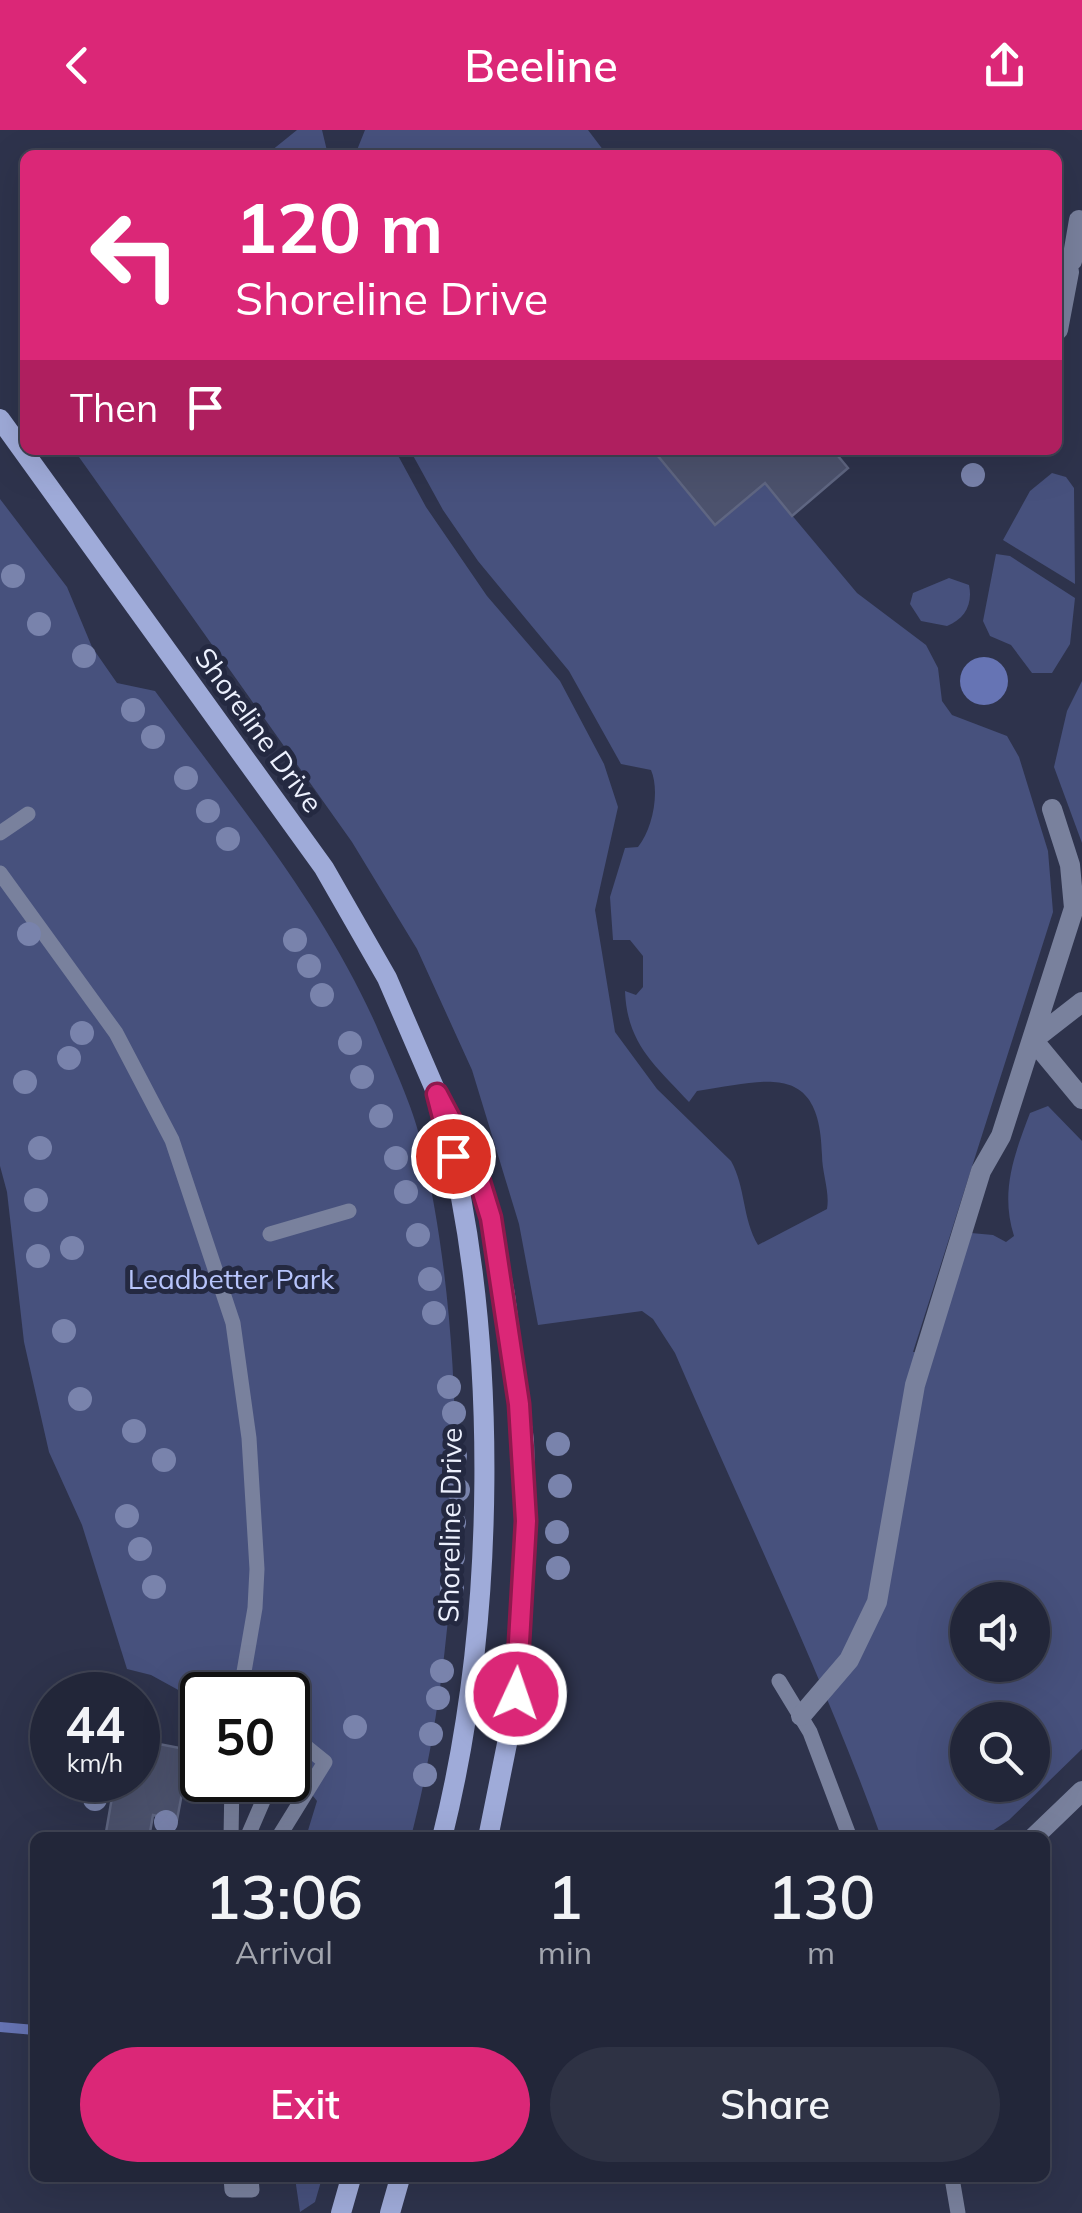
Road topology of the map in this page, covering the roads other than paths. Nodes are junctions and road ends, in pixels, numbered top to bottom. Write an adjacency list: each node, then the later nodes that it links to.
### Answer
1 (1079, 220): 2 (street)
2 (1062, 309)
3 (0, 418): 4 (main road, Shoreline Drive)
4 (20, 446)
5 (27, 455): 13 (main road, Shoreline Drive)
6 (1052, 809): 10 (street)
7 (28, 814): 8 (lane)
8 (0, 833)
9 (0, 873): 17 (lane)
10 (1079, 900): 12 (street)
11 (1082, 1002): 12 (street)
12 (1033, 1040): 14 (street); 19 (street)
13 (437, 1094): 29 (main road, Shoreline Drive); 30 (main road, Shoreline Drive)
14 (1082, 1100)
15 (349, 1211): 16 (lane)
16 (270, 1234)
17 (244, 1672)
18 (779, 1681): 19 (lane)
19 (801, 1716): 31 (lane)
20 (310, 1750): 21 (lane)
21 (310, 1784)
22 (1082, 1791): 32 (street)
23 (232, 1802): 26 (lane)
24 (263, 1802): 27 (lane)
25 (298, 1802): 28 (lane)
26 (231, 1832)
27 (250, 1832)
28 (280, 1832)
29 (443, 1832)
30 (489, 1832)
31 (848, 1832)
32 (1039, 1832)
33 (349, 2182): 38 (main road)
34 (399, 2182): 39 (main road)
35 (953, 2182): 40 (lane)
36 (231, 2184): 37 (lane)
37 (251, 2184)
38 (341, 2213)
39 (390, 2213)
40 (958, 2213)

